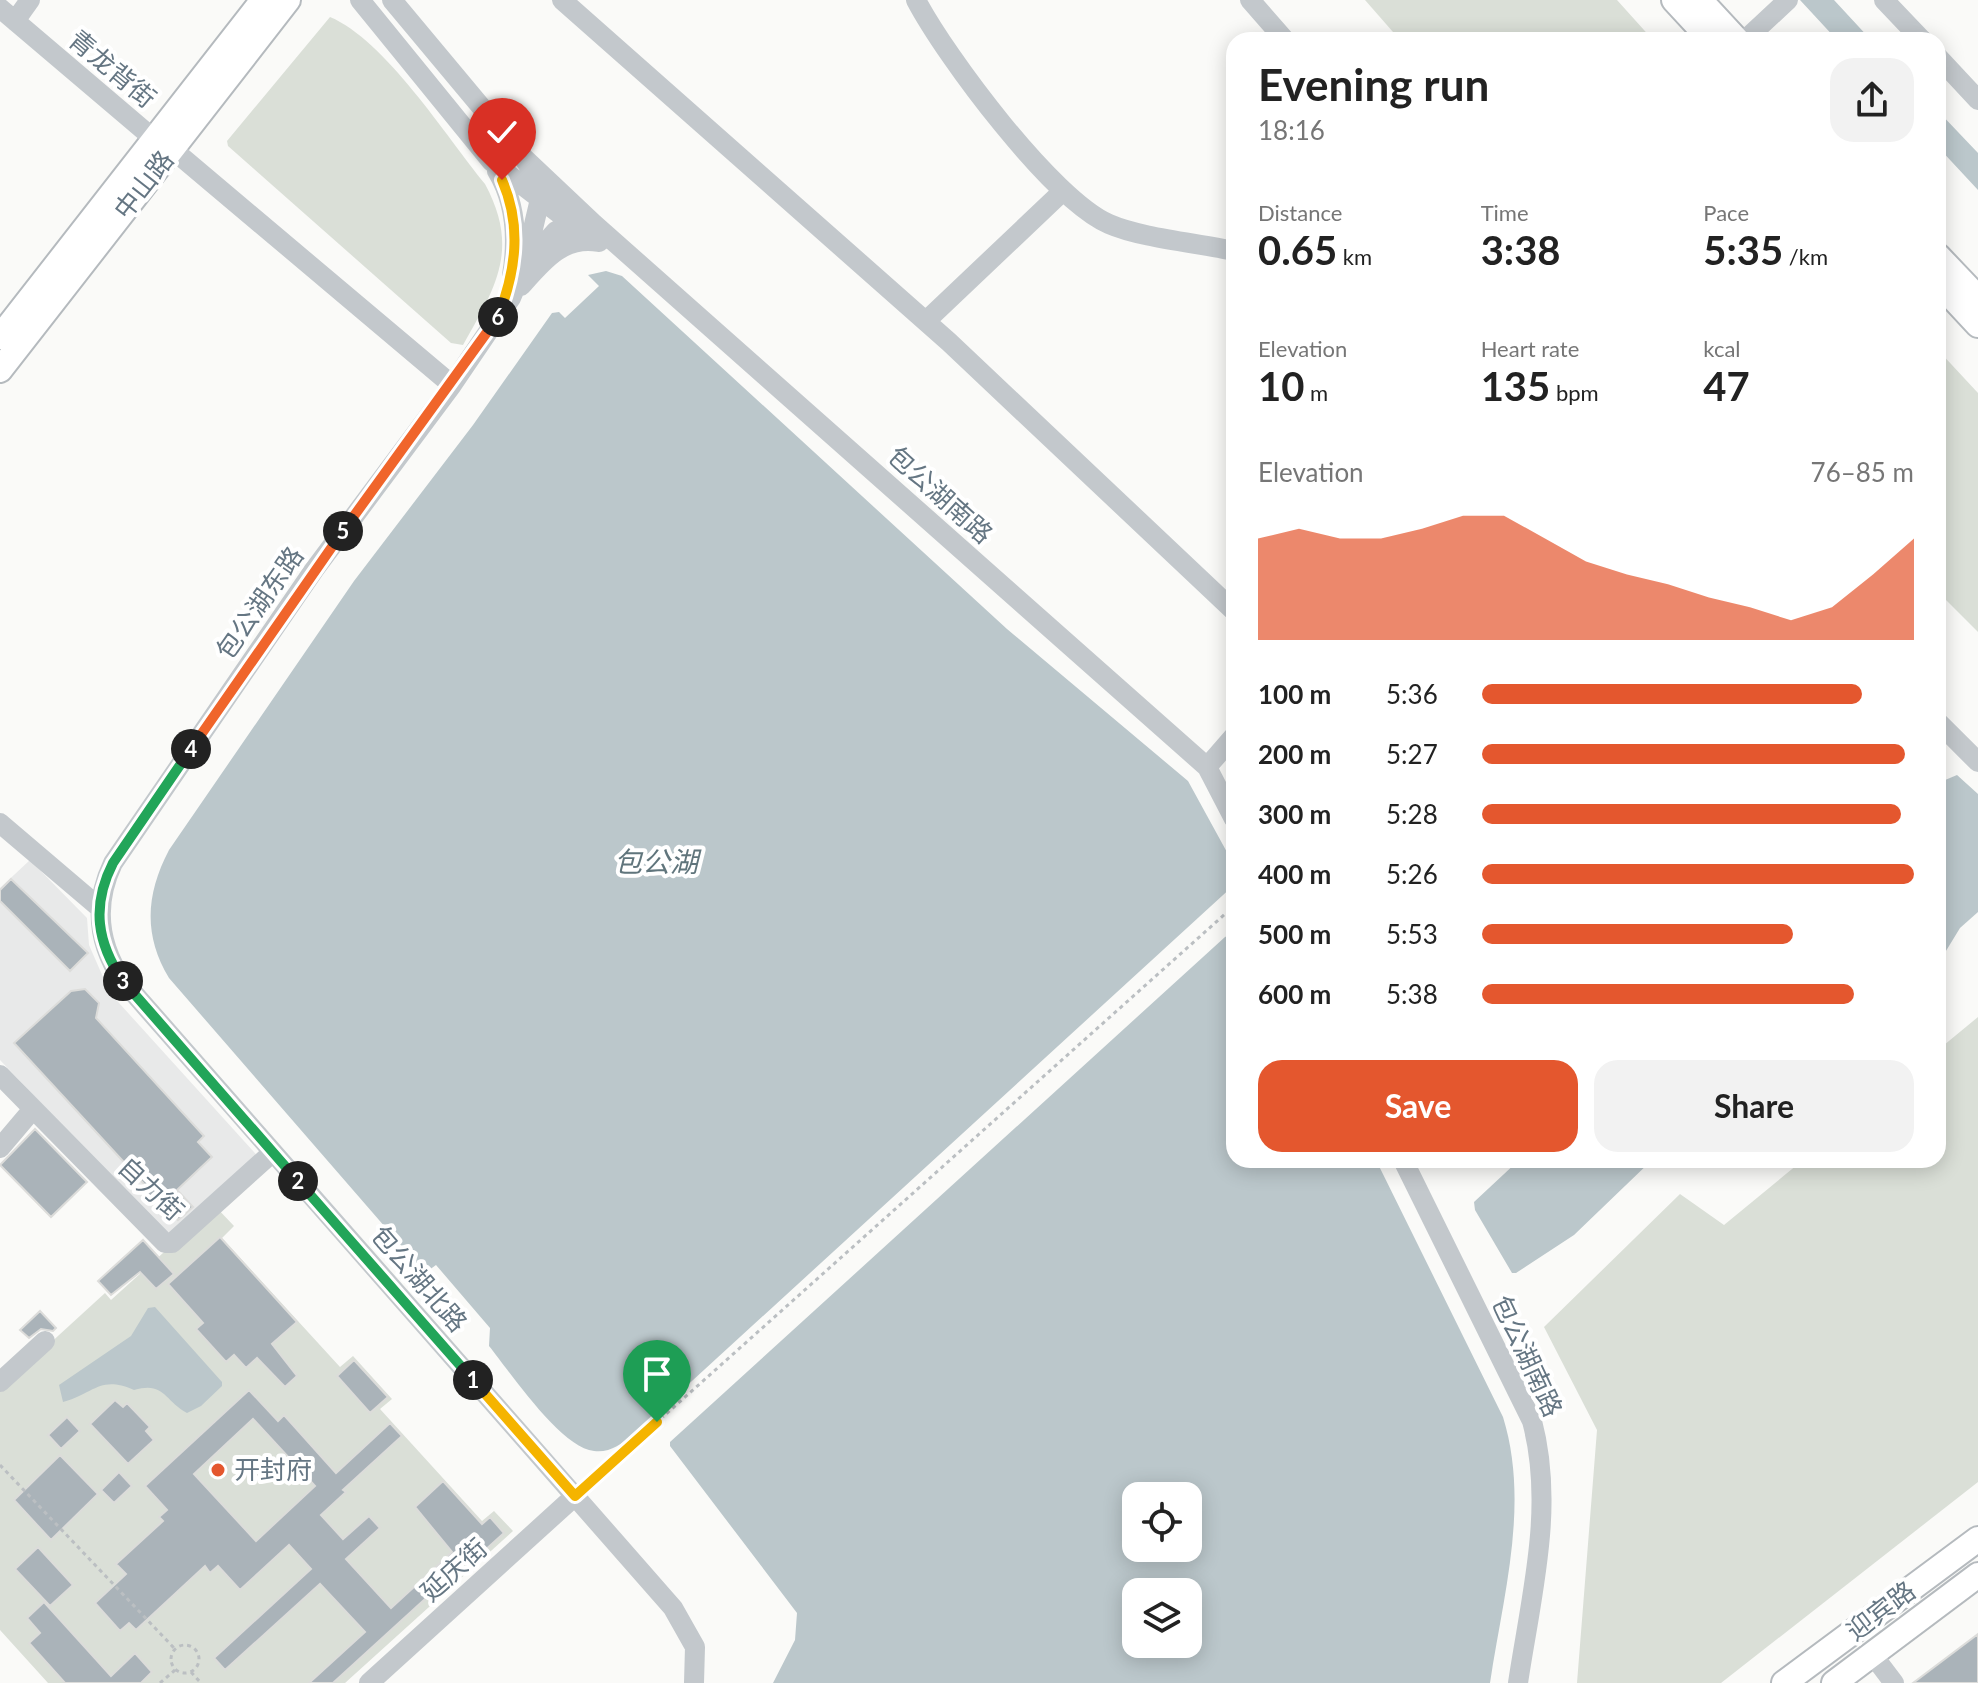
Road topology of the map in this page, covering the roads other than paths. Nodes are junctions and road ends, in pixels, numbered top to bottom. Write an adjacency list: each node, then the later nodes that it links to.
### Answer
1 (30, 0): 13 (street)
2 (263, 0): 21 (main road, 中山路)
3 (288, 0): 21 (main road, 中山路)
4 (360, 0): 23 (street)
5 (392, 0): 22 (street)
6 (562, 0): 34 (street)
7 (916, 0): 24 (street)
8 (1250, 0): 14 (street)
9 (1674, 0): 15 (main road)
10 (1700, 0): 16 (main road)
11 (1788, 0): 17 (street)
12 (1884, 0): 18 (street)
13 (8, 15): 21 (street, 青龙背街)
14 (1278, 32)
15 (1704, 32)
16 (1730, 32)
17 (1753, 32)
18 (1914, 32)
19 (1946, 66): 20 (street)
20 (1978, 100)
21 (163, 144): 36 (main road, 中山路); 37 (main road, 中山路); 38 (street, 青龙背街)
22 (523, 157): 25 (street); 27 (street)
23 (491, 161): 25 (street); 32 (street)
24 (1063, 191): 28 (street); 34 (street)
25 (540, 199): 26 (street); 30 (street, 包公湖东路)
26 (570, 222): 27 (street); 30 (street)
27 (595, 232): 32 (street, 包公湖东路); 43 (street, 包公湖南路)
28 (1226, 249)
29 (1946, 264): 33 (main road)
30 (524, 267): 32 (street, 包公湖东路)
31 (1946, 291): 35 (main road)
32 (510, 292): 38 (street, 包公湖东路)
33 (1978, 298)
34 (926, 321): 39 (street)
35 (1978, 325)
36 (0, 337)
37 (0, 370)
38 (452, 385): 46 (street, 包公湖东路)
39 (1226, 603)
40 (1946, 730): 42 (street)
41 (1226, 745): 43 (street)
42 (1978, 762)
43 (1207, 767): 44 (street, 包公湖南路)
44 (1226, 804)
45 (0, 823): 46 (street)
46 (101, 909): 50 (street, 包公湖北路)
47 (0, 1075): 48 (street, 自力街)
48 (33, 1109): 49 (street); 50 (street, 自力街)
49 (0, 1148)
50 (273, 1152): 54 (street, 包公湖北路)
51 (1407, 1168): 60 (street, 包公湖南路)
52 (45, 1341): 53 (street)
53 (0, 1382)
54 (575, 1496): 58 (street, 延庆街); 59 (street, 包公湖北路)
55 (1978, 1539): 61 (main road, 迎宾路)
56 (1978, 1575): 57 (main road, 迎宾路)
57 (1872, 1654): 62 (main road, 迎宾路); 63 (street)
58 (369, 1683)
59 (694, 1683)
60 (1518, 1683)
61 (1784, 1683)
62 (1834, 1683)
63 (1894, 1683)

